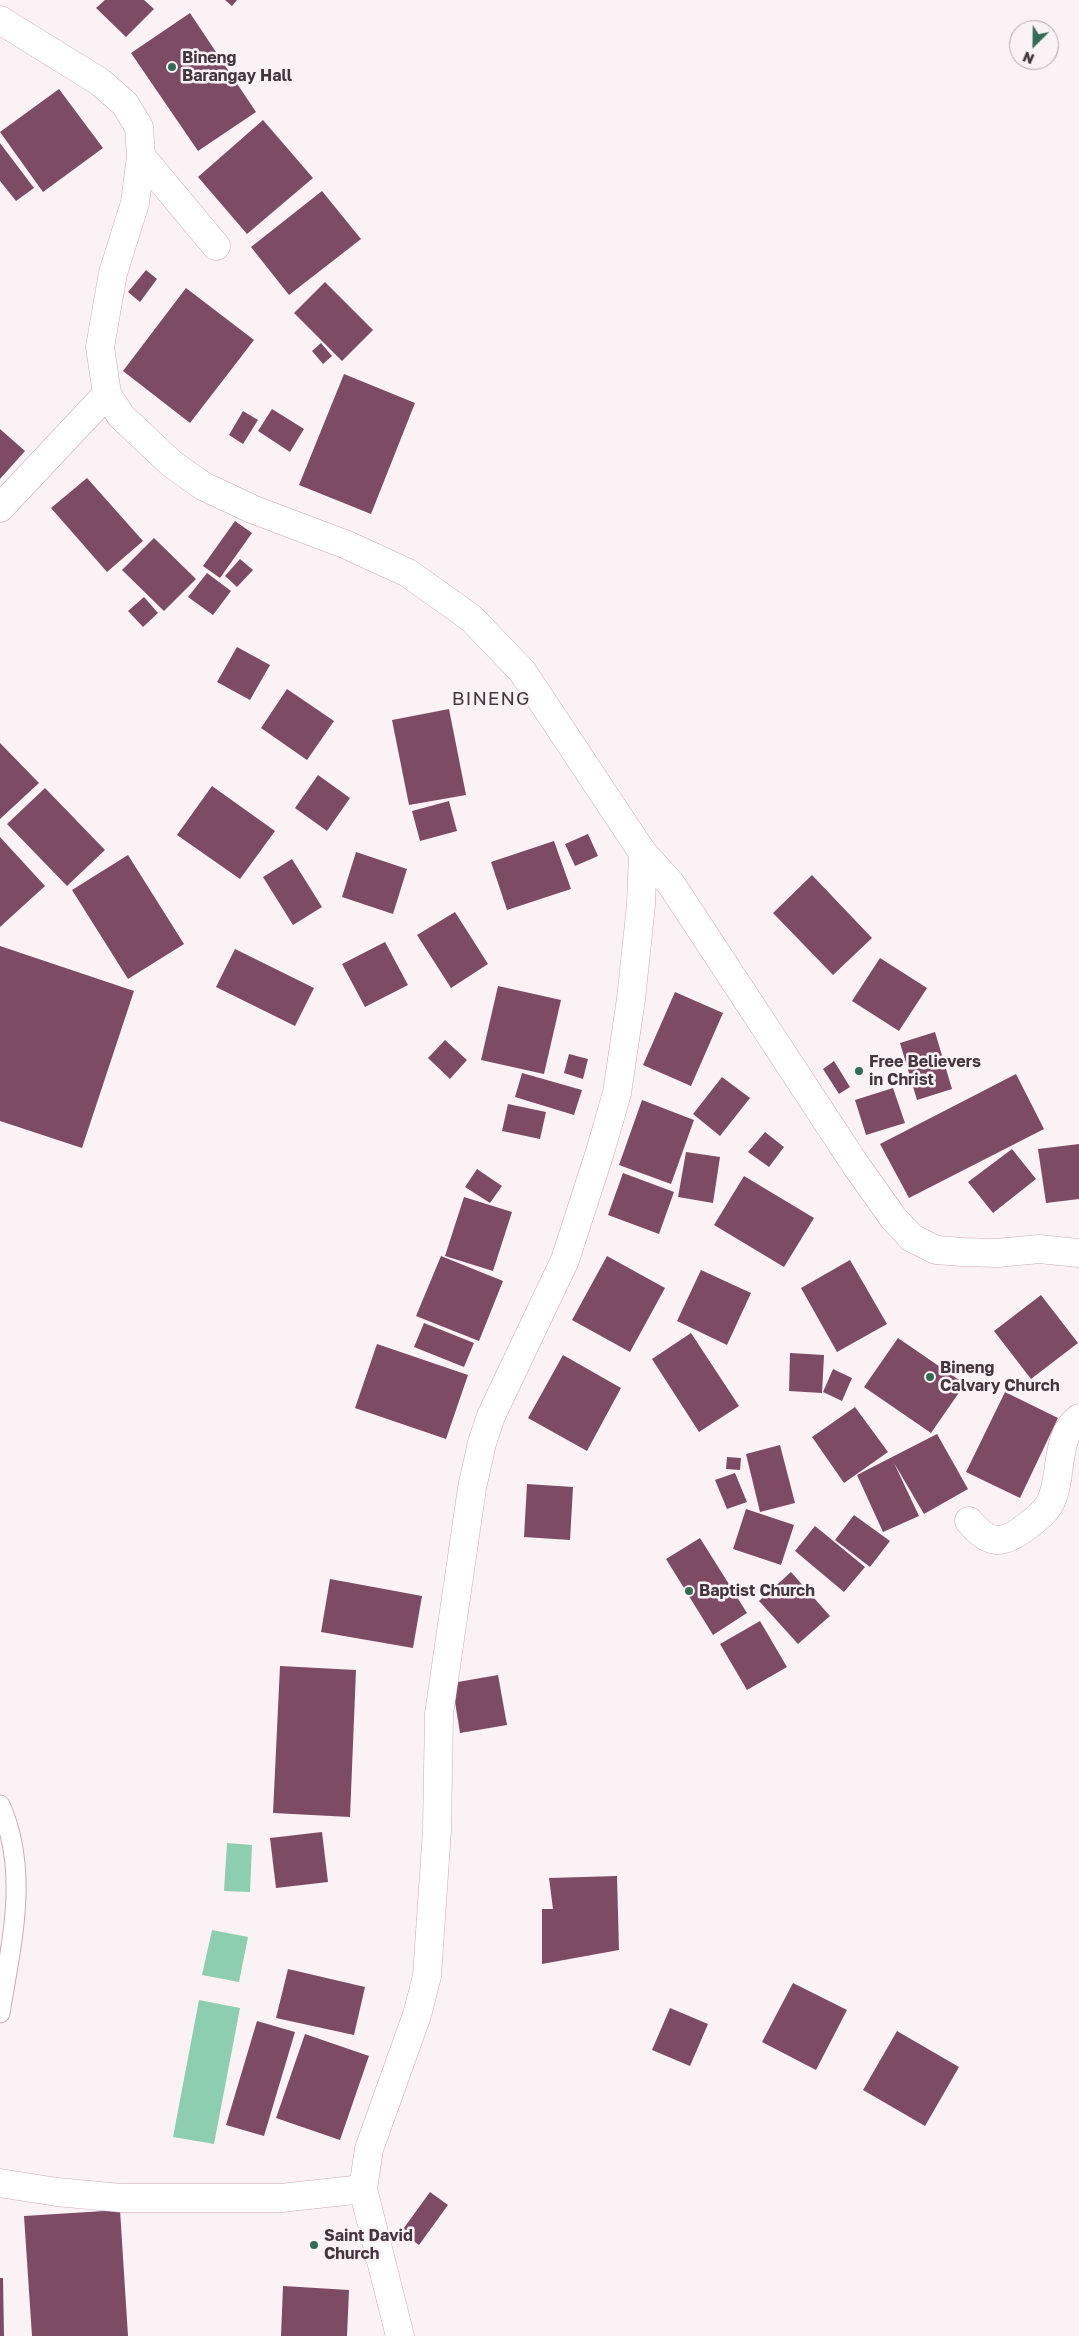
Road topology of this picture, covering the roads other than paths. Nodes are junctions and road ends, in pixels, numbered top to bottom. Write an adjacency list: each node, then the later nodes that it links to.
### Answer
1 (0, 20): 2 (street)
2 (141, 156): 3 (street); 4 (street)
3 (216, 246)
4 (107, 394): 5 (street); 6 (street)
5 (0, 508)
6 (643, 853): 7 (street); 13 (street)
7 (1079, 1253)
8 (1079, 1418): 9 (street)
9 (969, 1521)
10 (0, 1805): 11 (lane)
11 (0, 2014)
12 (0, 2183): 13 (street)
13 (363, 2189): 14 (street)
14 (400, 2336)

